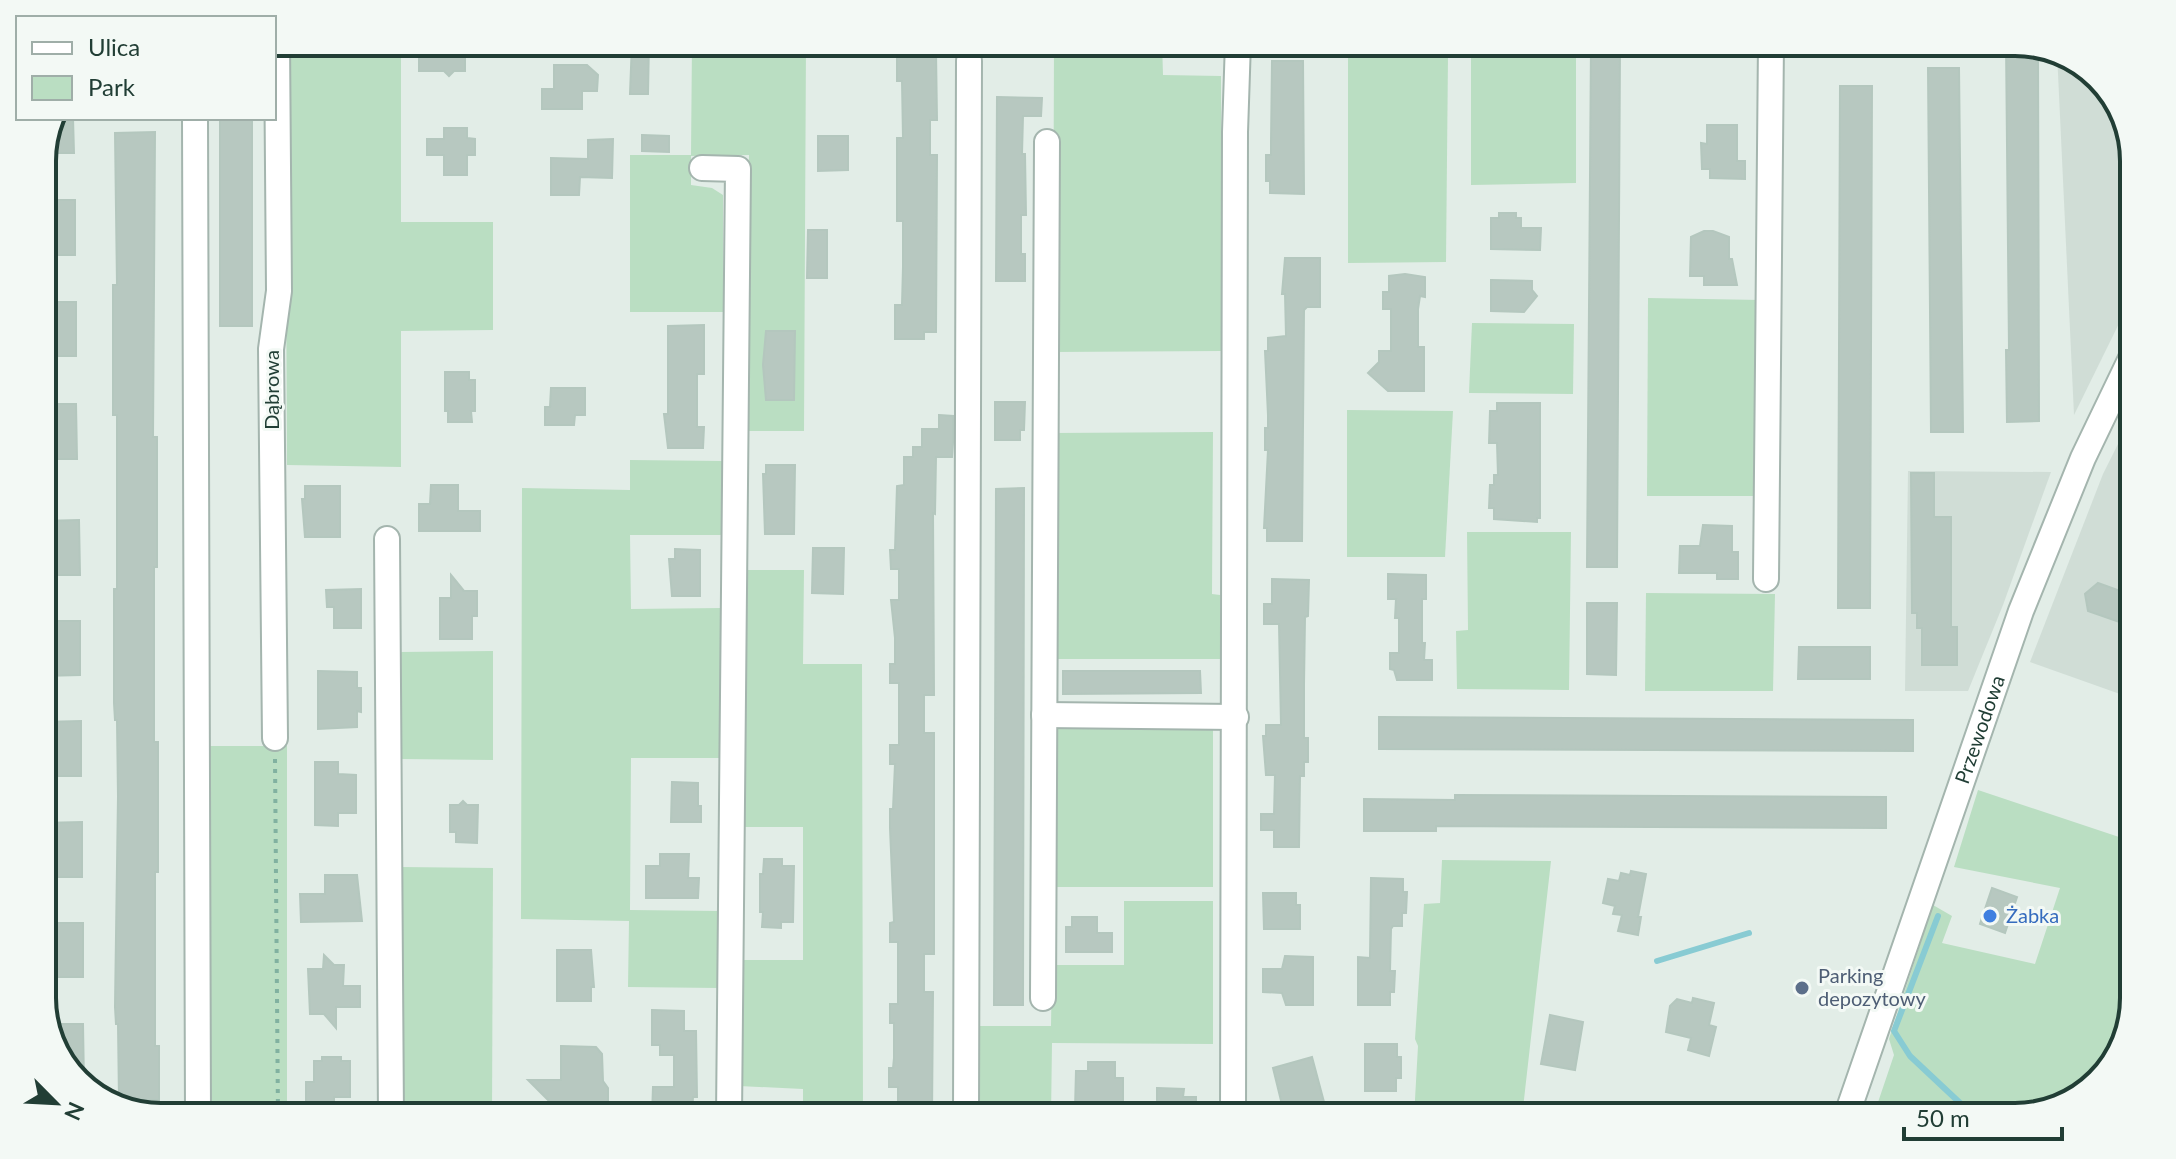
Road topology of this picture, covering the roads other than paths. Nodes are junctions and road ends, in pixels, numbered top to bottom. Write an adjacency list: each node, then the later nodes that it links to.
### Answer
1 (277, 56): 13 (street, Dąbrowa)
2 (1238, 56): 12 (street)
3 (1771, 56): 10 (street)
4 (969, 61): 18 (street)
5 (195, 120): 15 (street)
6 (1047, 142): 11 (street)
7 (702, 168): 17 (street)
8 (2120, 381): 20 (street, Przewodowa)
9 (387, 539): 16 (street)
10 (1766, 579)
11 (1044, 715): 12 (street); 14 (street)
12 (1236, 717): 19 (street)
13 (275, 738)
14 (1043, 998)
15 (198, 1103)
16 (391, 1103)
17 (729, 1103)
18 (966, 1103)
19 (1233, 1103)
20 (1851, 1103)

